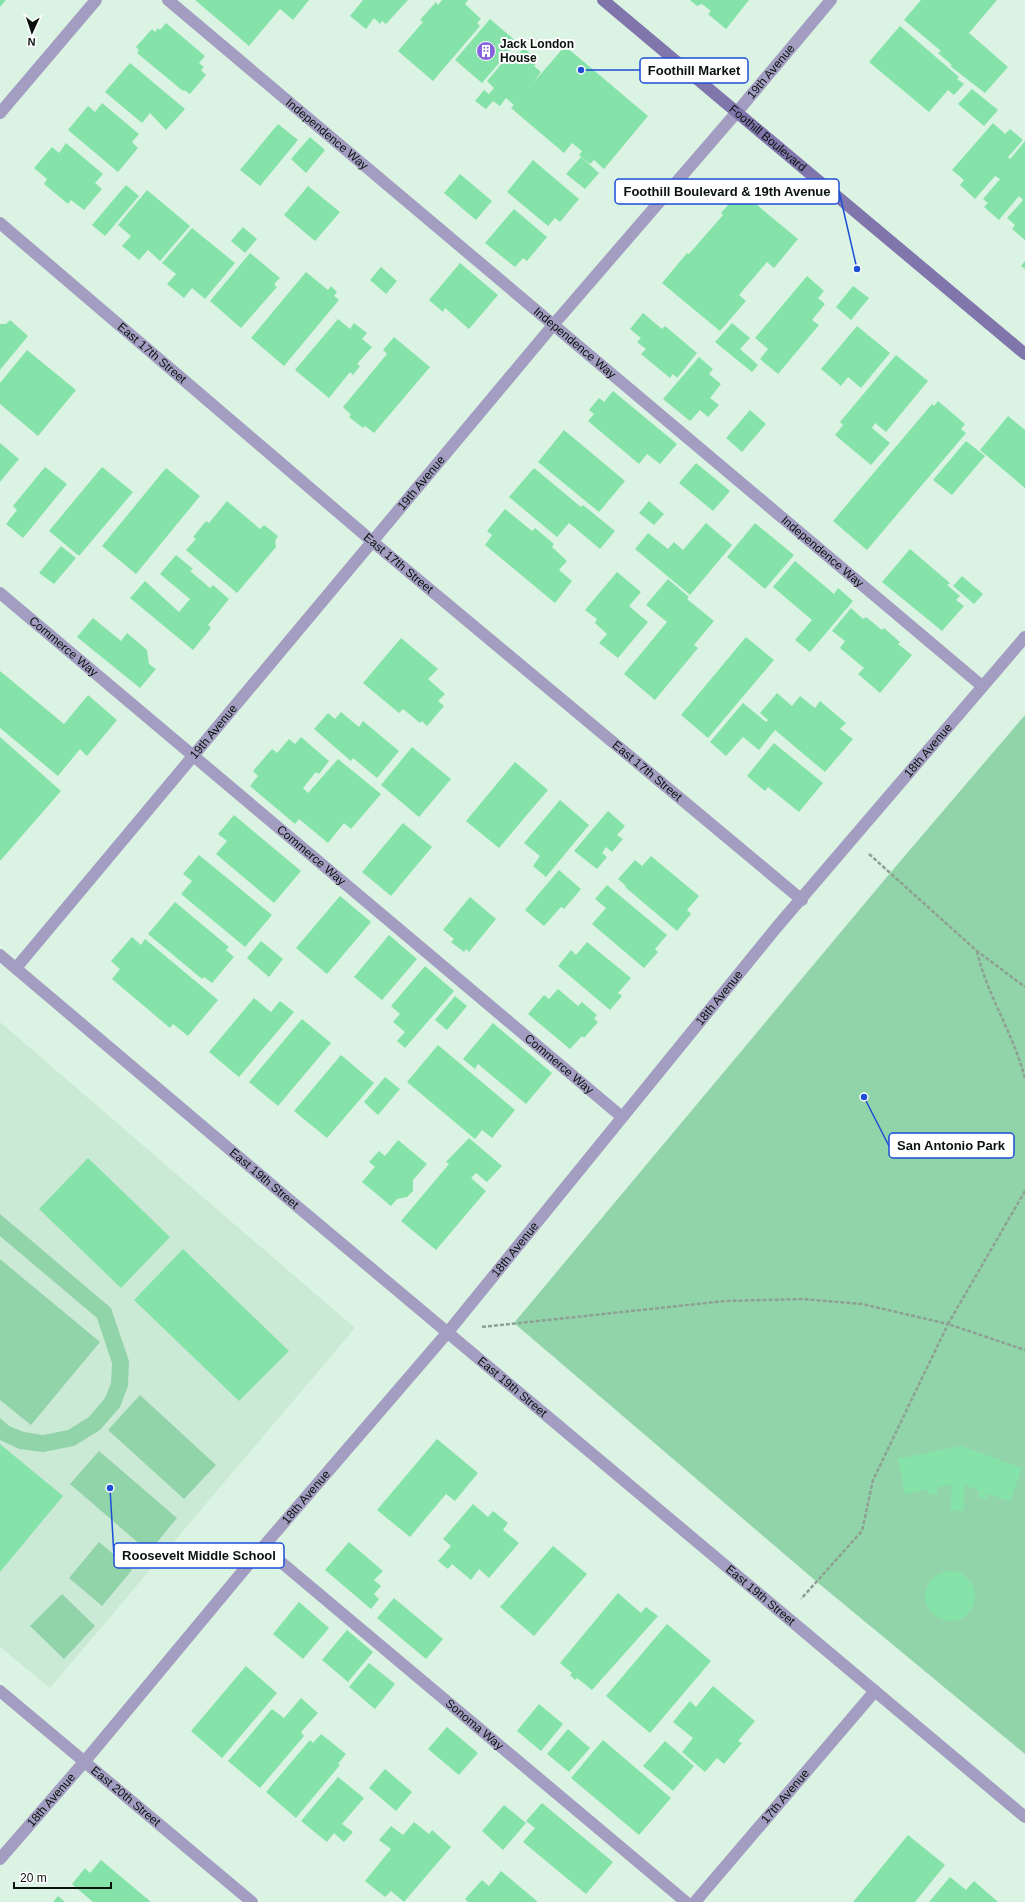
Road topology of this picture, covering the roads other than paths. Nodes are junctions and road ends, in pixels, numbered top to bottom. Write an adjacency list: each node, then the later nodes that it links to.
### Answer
1 (96, 0): 6 (street)
2 (168, 0): 8 (street, Independence Way)
3 (603, 0): 5 (main road, Foothill Boulevard)
4 (831, 0): 5 (street, 19th Avenue)
5 (738, 112): 8 (street, 19th Avenue); 9 (main road, Foothill Boulevard)
6 (0, 113)
7 (0, 222): 10 (street, East 17th Street)
8 (554, 324): 10 (street, 19th Avenue); 13 (street, Independence Way)
9 (1025, 354)
10 (373, 542): 14 (street, 19th Avenue); 15 (street, East 17th Street)
11 (0, 593): 14 (street, Commerce Way)
12 (1025, 637): 13 (street, 18th Avenue)
13 (982, 686): 15 (street, 18th Avenue)
14 (193, 756): 17 (street, 19th Avenue); 18 (street, Commerce Way)
15 (802, 900): 18 (street, 18th Avenue)
16 (0, 955): 17 (street, East 19th Street)
17 (16, 968): 19 (street, East 19th Street)
18 (622, 1117): 19 (street, 18th Avenue)
19 (448, 1332): 20 (street, 18th Avenue); 22 (street, East 19th Street)
20 (263, 1547): 23 (street, 18th Avenue); 27 (street, Sonoma Way)
21 (0, 1691): 23 (street, East 20th Street)
22 (876, 1691): 24 (street, East 19th Street); 28 (street, 17th Avenue)
23 (85, 1761): 25 (street, 18th Avenue); 26 (street, East 20th Street)
24 (1025, 1817)
25 (0, 1859)
26 (252, 1902)
27 (686, 1902)
28 (695, 1902)

